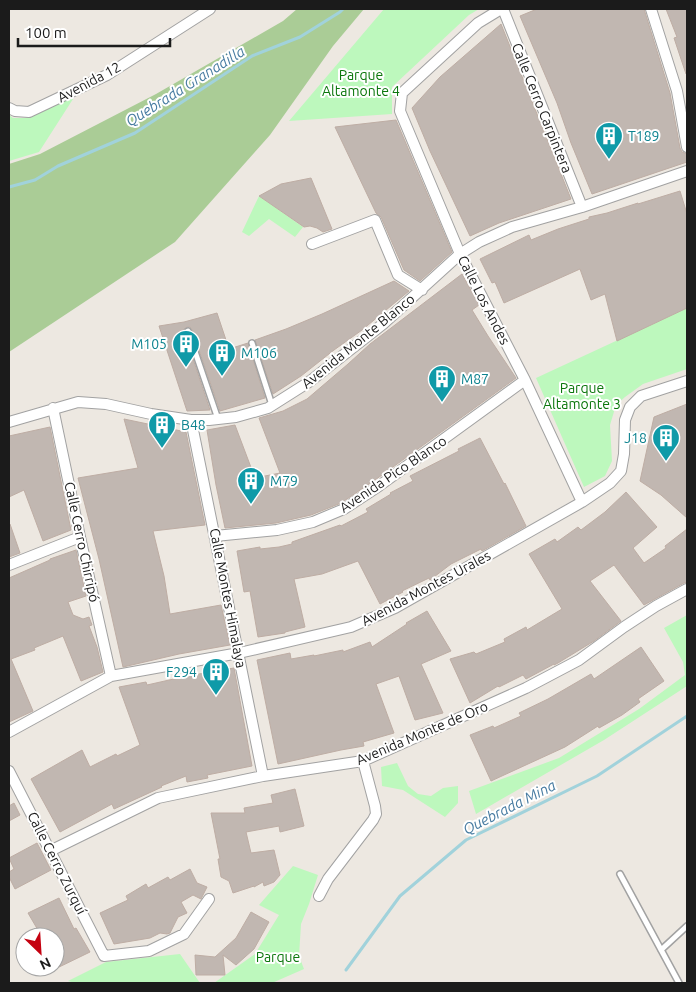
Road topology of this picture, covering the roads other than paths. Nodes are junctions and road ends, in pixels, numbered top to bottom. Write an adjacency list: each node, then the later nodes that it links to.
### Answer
1 (210, 9): 4 (street, Avenida 12)
2 (502, 9): 7 (street, Calle Cerro Carpintera); 9 (street, Calle Los Andes)
3 (651, 9): 5 (street)
4 (12, 110)
5 (687, 147)
6 (687, 171): 7 (street, Avenida Monte Blanco)
7 (582, 207): 9 (street, Avenida Monte Blanco)
8 (312, 244): 10 (street)
9 (460, 254): 10 (street, Avenida Monte Blanco); 13 (street, Calle Los Andes)
10 (422, 290): 15 (street, Avenida Monte Blanco)
11 (188, 331): 17 (lane)
12 (252, 343): 15 (lane)
13 (525, 380): 20 (street, Calle Los Andes); 21 (street, Avenida Pico Blanco)
14 (687, 381): 20 (street, Avenida Montes Urales)
15 (272, 405): 17 (street, Avenida Monte Blanco)
16 (53, 408): 18 (street, Avenida Monte Blanco); 19 (street, Avenida Monte Blanco); 22 (street, Calle Cerro Chirripó)
17 (218, 419): 18 (street, Avenida Monte Blanco)
18 (191, 420): 21 (street, Calle Montes Himalaya)
19 (9, 422)
20 (582, 502): 25 (street, Avenida Montes Urales)
21 (215, 536): 25 (street, Calle Montes Himalaya)
22 (80, 537): 23 (street); 26 (street, Calle Cerro Chirripó)
23 (9, 565)
24 (687, 589): 28 (street, Avenida Monte de Oro)
25 (239, 653): 26 (street, Avenida Montes Urales); 30 (street, Calle Montes Himalaya)
26 (111, 676): 27 (street, Avenida Montes Urales)
27 (9, 732)
28 (363, 761): 30 (street, Avenida Monte de Oro); 33 (street)
29 (9, 771): 31 (street, Calle Cerro Zurquí)
30 (264, 776): 31 (street, Avenida Monte de Oro)
31 (50, 851): 34 (street, Calle Cerro Zurquí)
32 (620, 874): 36 (lane)
33 (319, 896)
34 (209, 899)
35 (687, 926): 36 (lane)
36 (661, 950): 37 (lane)
37 (679, 983)

